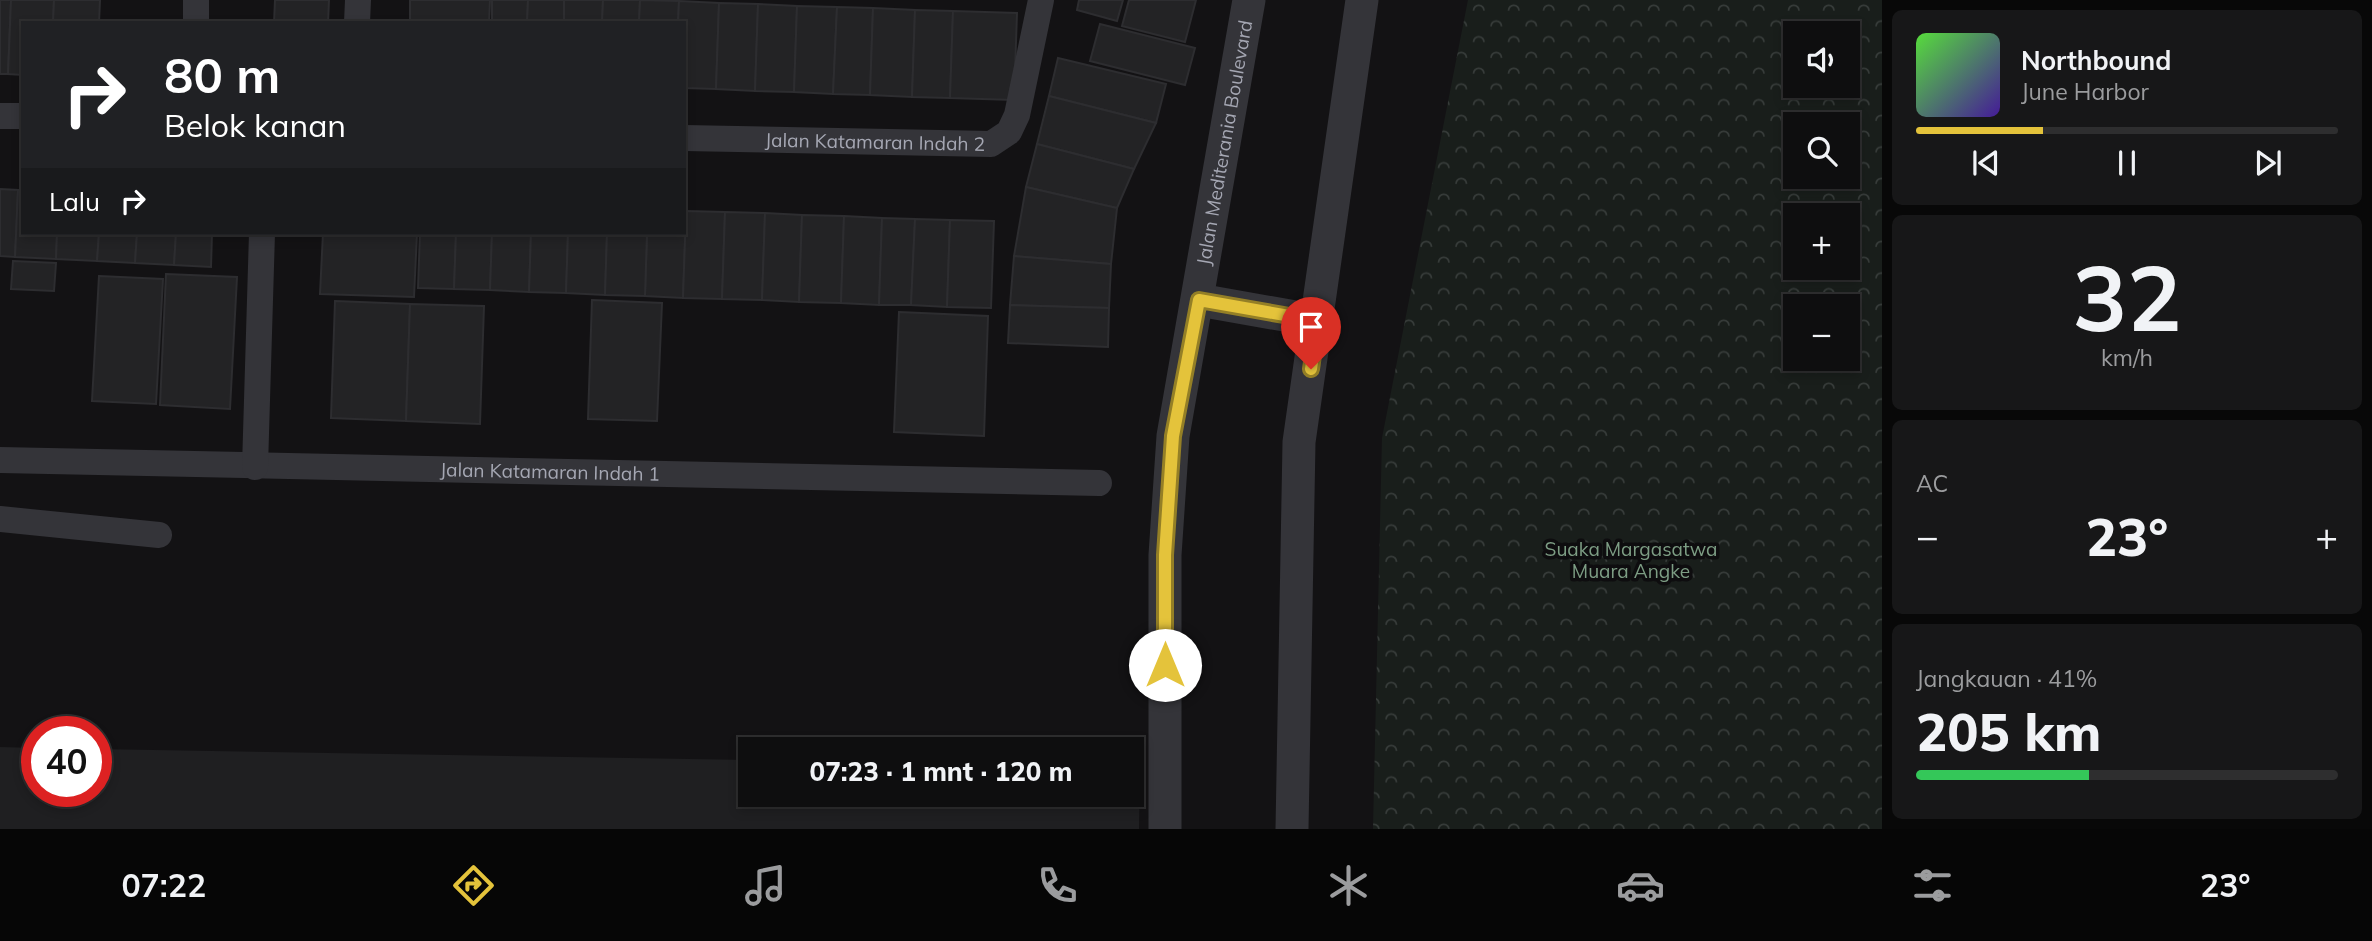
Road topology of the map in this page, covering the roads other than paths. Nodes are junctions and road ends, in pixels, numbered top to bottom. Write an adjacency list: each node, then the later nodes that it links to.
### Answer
1 (196, 0): 6 (street)
2 (358, 0): 7 (street)
3 (1041, 0): 10 (street, Jalan Katamaran Indah 2)
4 (1249, 0): 12 (street, Jalan Mediterania Boulevard)
5 (1362, 0): 13 (street)
6 (196, 21)
7 (357, 21)
8 (0, 116): 9 (street)
9 (21, 116)
10 (686, 138)
11 (262, 235): 15 (street)
12 (1199, 300): 13 (street); 19 (street, Jalan Mediterania Boulevard)
13 (1318, 321): 20 (street)
14 (0, 460): 15 (street, Jalan Katamaran Indah 1)
15 (255, 467): 16 (street, Jalan Katamaran Indah 1)
16 (1099, 483)
17 (0, 519): 18 (street)
18 (159, 535)
19 (1165, 829)
20 (1292, 829)

